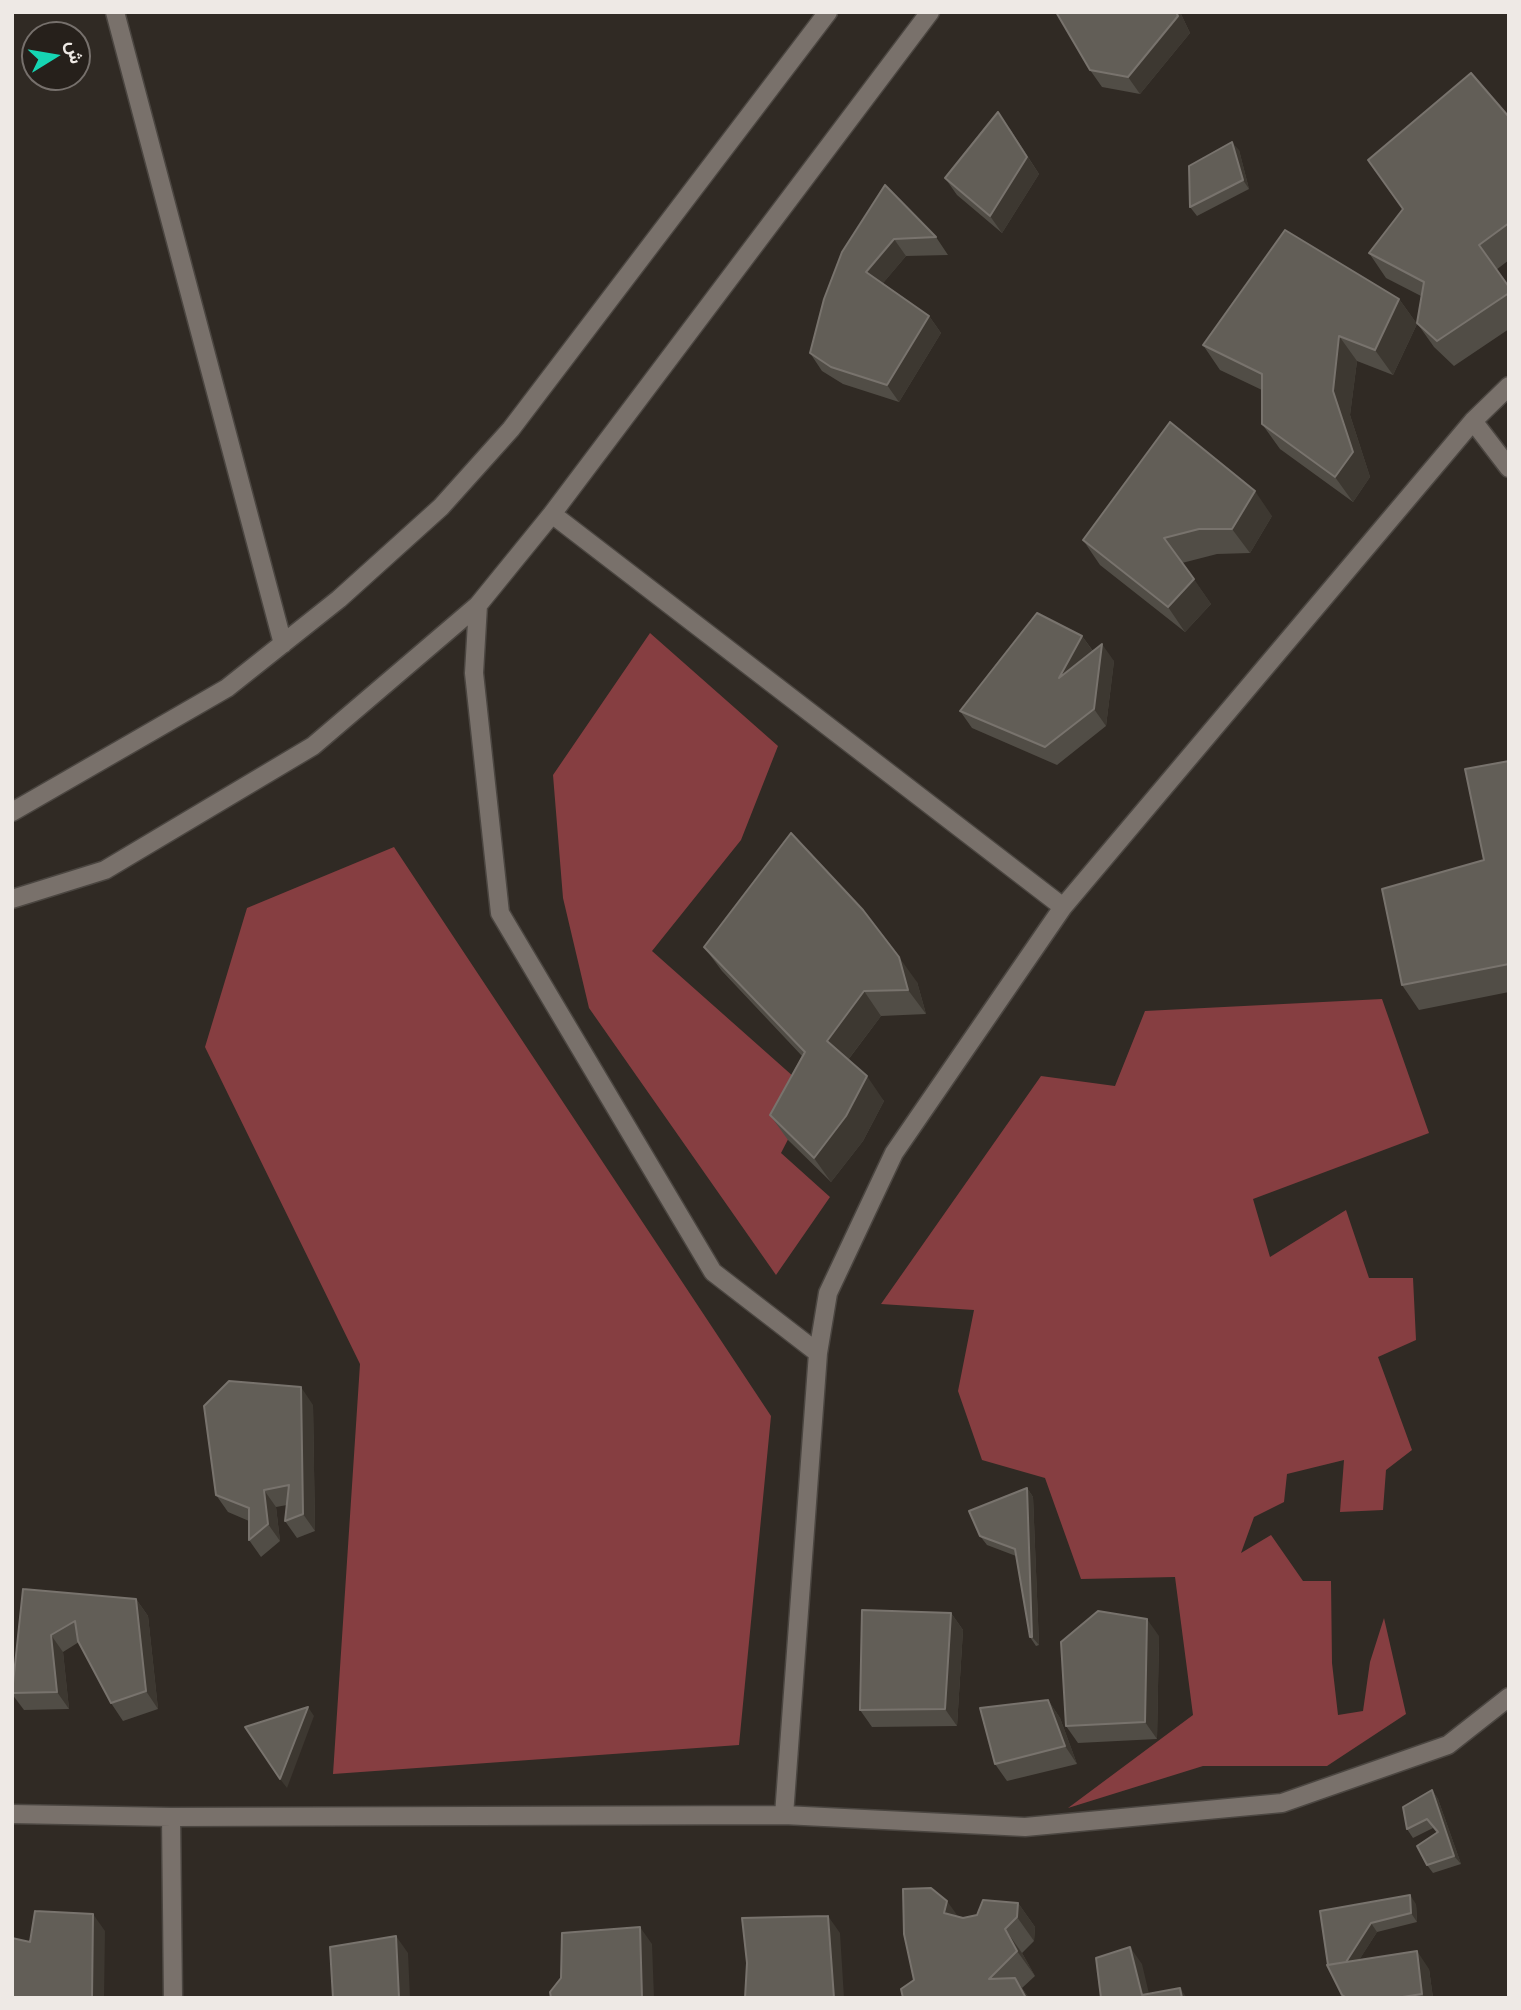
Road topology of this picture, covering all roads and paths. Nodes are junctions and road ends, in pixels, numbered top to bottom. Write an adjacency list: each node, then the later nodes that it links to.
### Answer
1 (115, 12): 9 (street)
2 (828, 12): 9 (street)
3 (930, 12): 7 (street)
4 (1509, 386): 5 (street)
5 (1473, 421): 6 (street); 12 (street)
6 (1509, 468)
7 (552, 514): 8 (street); 12 (street)
8 (478, 605): 11 (street); 13 (street)
9 (283, 644): 10 (street)
10 (12, 812)
11 (12, 899)
12 (1063, 907): 13 (street)
13 (818, 1353): 16 (street)
14 (1509, 1697): 16 (street)
15 (12, 1814): 17 (street)
16 (784, 1815): 17 (street)
17 (171, 1817): 18 (street)
18 (173, 1998)

